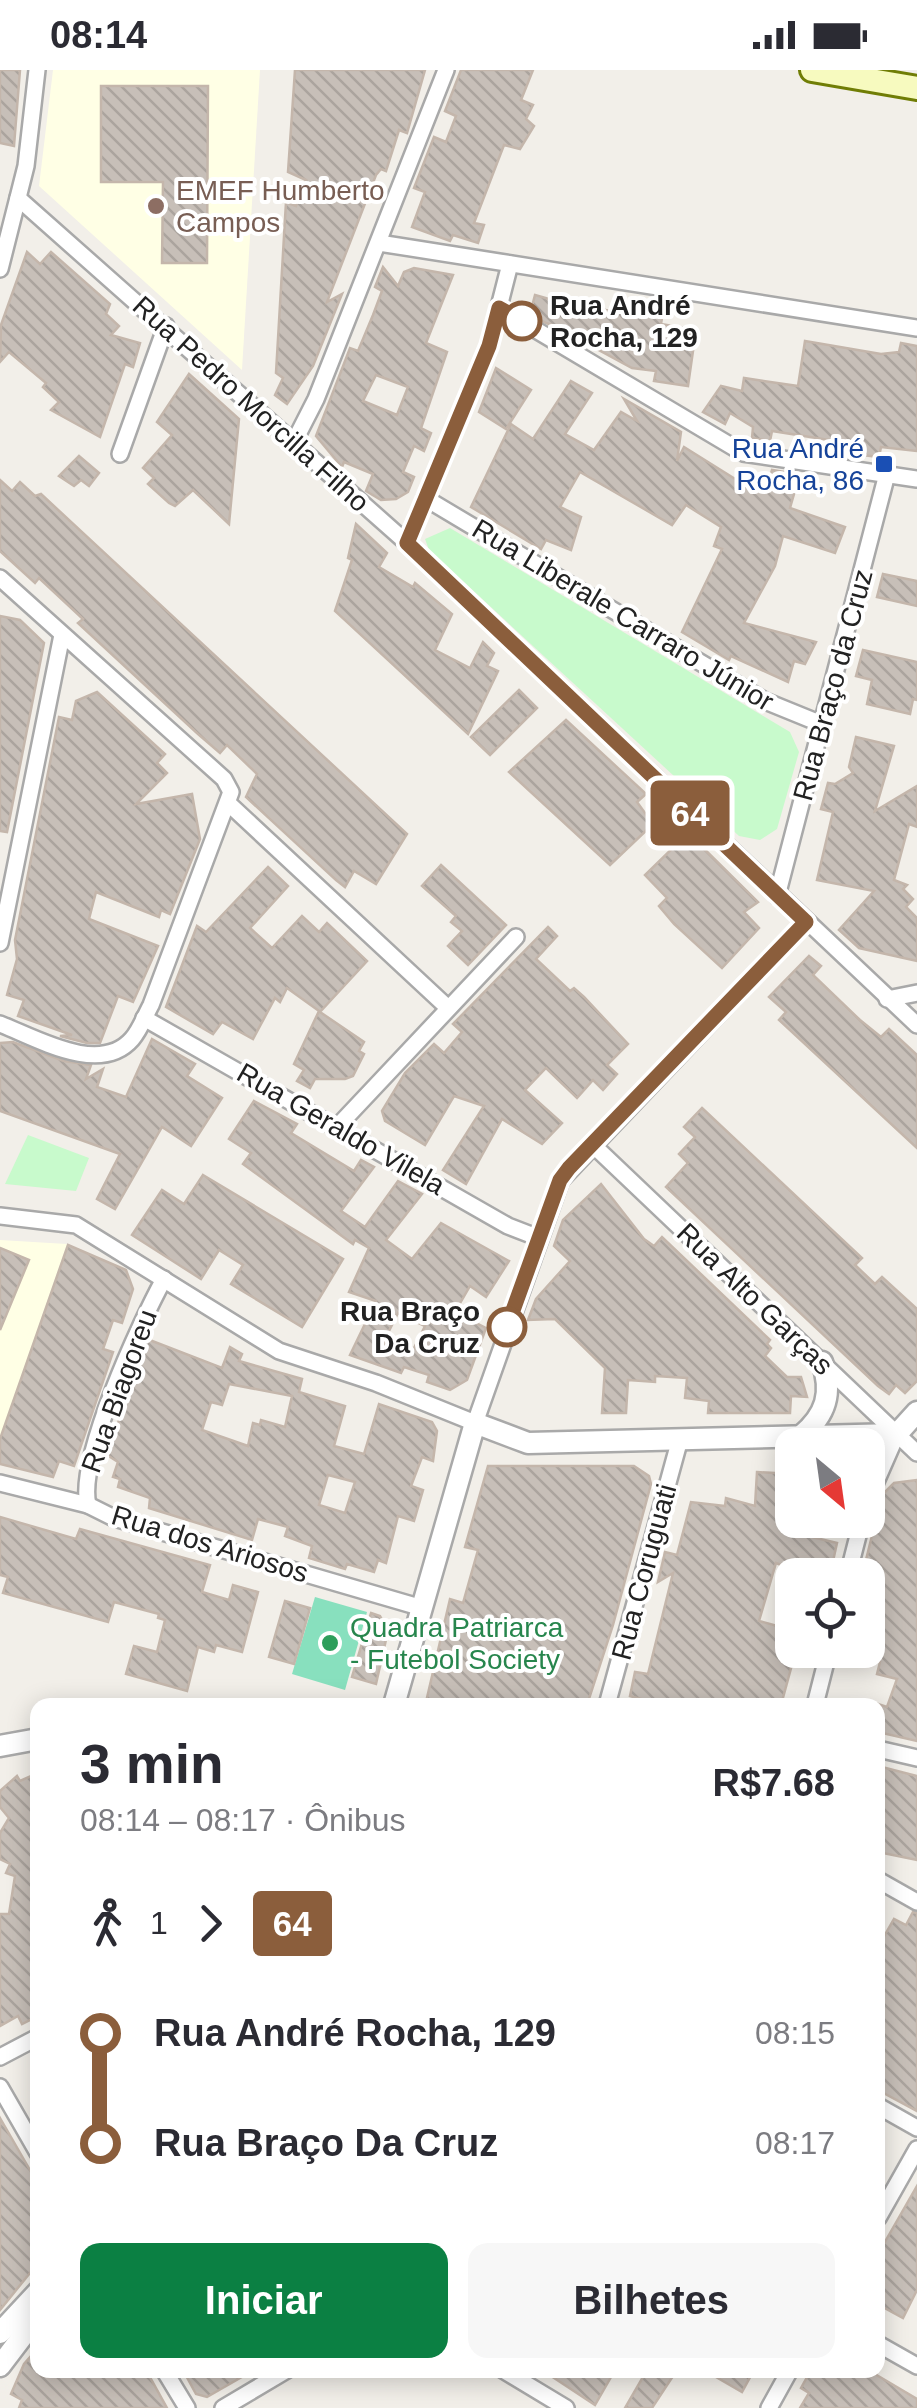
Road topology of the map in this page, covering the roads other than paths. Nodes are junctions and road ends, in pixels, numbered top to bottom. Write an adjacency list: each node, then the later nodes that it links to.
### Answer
1 (37, 70): 5 (street)
2 (446, 70): 6 (street)
3 (812, 70): 4 (main road)
4 (917, 88)
5 (18, 198): 8 (street); 10 (street, Rua Pedro Morcilla Filho)
6 (379, 243): 7 (street); 12 (street)
7 (510, 264): 9 (street); 11 (street)
8 (0, 269)
9 (499, 308): 14 (street); 16 (street)
10 (166, 326): 12 (street, Rua Pedro Morcilla Filho); 13 (street)
11 (917, 328)
12 (293, 444): 17 (street, Rua Pedro Morcilla Filho)
13 (120, 454)
14 (887, 474): 15 (street); 20 (street, Rua Braço da Cruz)
15 (917, 479)
16 (426, 498): 17 (street); 20 (street, Rua Liberale Carraro Júnior)
17 (407, 543): 22 (street, Rua Pedro Morcilla Filho)
18 (0, 578): 19 (street)
19 (62, 636): 21 (street); 25 (street)
20 (824, 724): 22 (street, Rua Braço da Cruz)
21 (230, 798): 28 (street); 29 (street)
22 (777, 896): 23 (street, Rua Pedro Morcilla Filho)
23 (806, 922): 27 (street, Rua Pedro Morcilla Filho); 33 (street)
24 (516, 936): 28 (street)
25 (0, 943)
26 (917, 993): 27 (street)
27 (887, 998): 31 (street, Rua Pedro Morcilla Filho)
28 (447, 1007): 32 (street)
29 (144, 1018): 30 (street); 32 (street, Rua Geraldo Vilela)
30 (0, 1024)
31 (917, 1026)
32 (338, 1126): 35 (street, Rua Geraldo Vilela)
33 (592, 1144): 35 (street); 37 (street, Rua Alto Garças)
34 (0, 1216): 36 (street)
35 (539, 1238): 39 (street)
36 (164, 1279): 39 (street); 48 (street, Rua Biagoreu)
37 (822, 1362): 40 (street); 42 (street, Rua Alto Garças)
38 (917, 1412): 42 (street)
39 (475, 1423): 44 (street); 49 (street)
40 (809, 1428)
41 (885, 1434): 42 (street)
42 (896, 1434): 45 (street, Rua Alto Garças); 46 (street)
43 (775, 1437): 44 (street)
44 (680, 1439): 52 (street, Rua Coruguati)
45 (917, 1453)
46 (885, 1460)
47 (0, 1483): 48 (street, Rua dos Ariosos)
48 (88, 1505): 49 (street, Rua dos Ariosos)
49 (419, 1607): 51 (street)
50 (824, 1668): 53 (street)
51 (396, 1698)
52 (610, 1698)
53 (817, 1698)
54 (30, 1741): 55 (street)
55 (1, 1747)
56 (885, 1750): 57 (street)
57 (917, 1758)
58 (885, 1884): 59 (street)
59 (917, 1902)
60 (30, 2040): 61 (street)
61 (0, 2057)
62 (0, 2086): 65 (street)
63 (885, 2110): 64 (street)
64 (917, 2128)
65 (30, 2140)
66 (917, 2149): 67 (street)
67 (885, 2206)
68 (30, 2301): 70 (street)
69 (30, 2327): 72 (street)
70 (0, 2334)
71 (885, 2348): 73 (street)
72 (0, 2366)
73 (917, 2366)
74 (169, 2378): 78 (street)
75 (274, 2378): 79 (street)
76 (516, 2378): 80 (street)
77 (786, 2378): 81 (street)
78 (187, 2408)
79 (223, 2408)
80 (566, 2408)
81 (769, 2408)

